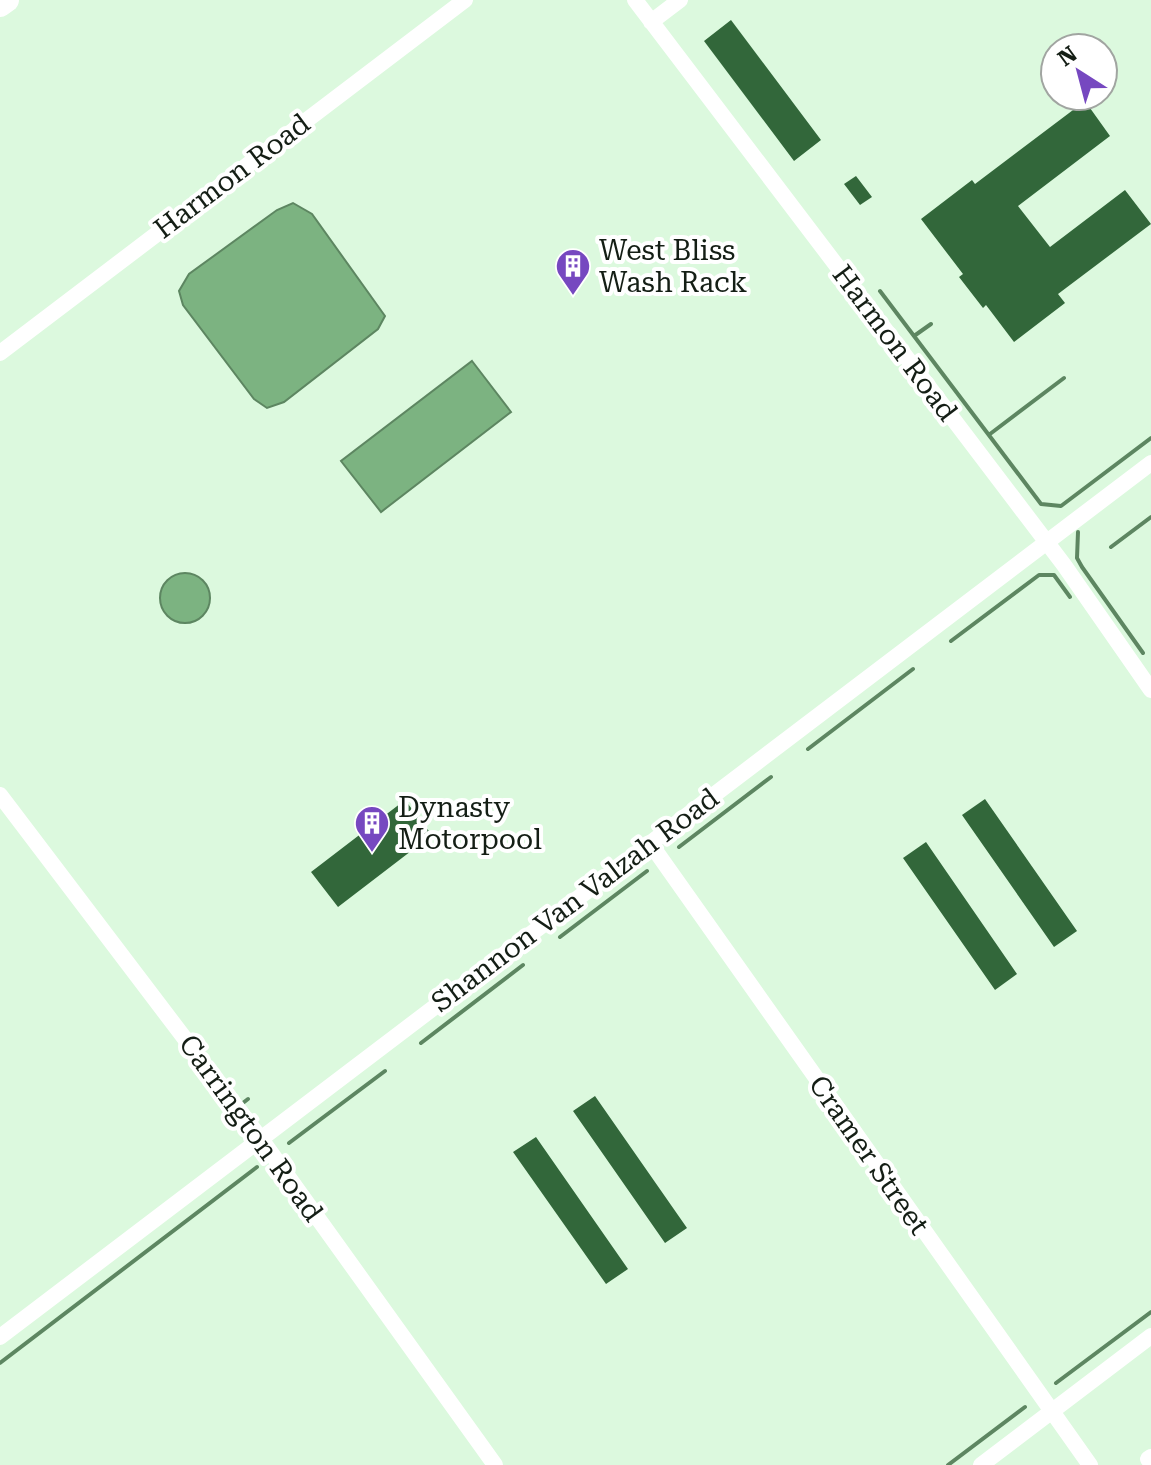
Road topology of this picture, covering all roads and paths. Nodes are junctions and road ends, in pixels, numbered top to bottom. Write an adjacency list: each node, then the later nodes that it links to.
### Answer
1 (7, 0): 5 (highway)
2 (465, 0): 7 (street, Harmon Road)
3 (635, 0): 6 (street, Harmon Road)
4 (680, 0): 6 (street)
5 (0, 5)
6 (651, 22): 9 (street, Harmon Road)
7 (0, 353)
8 (1151, 463): 9 (street, Shannon Van Valzah Road)
9 (1046, 542): 10 (street, Harmon Road); 12 (street, Shannon Van Valzah Road)
10 (1151, 690)
11 (0, 795): 13 (street, Carrington Road)
12 (650, 843): 13 (street, Shannon Van Valzah Road); 16 (street, Cramer Street)
13 (261, 1139): 15 (street, Shannon Van Valzah Road); 19 (street, Carrington Road)
14 (1151, 1336): 16 (street)
15 (0, 1337)
16 (1051, 1412): 20 (street); 21 (street, Cramer Street)
17 (1151, 1457): 18 (street)
18 (1151, 1463)
19 (495, 1465)
20 (981, 1465)
21 (1090, 1465)

